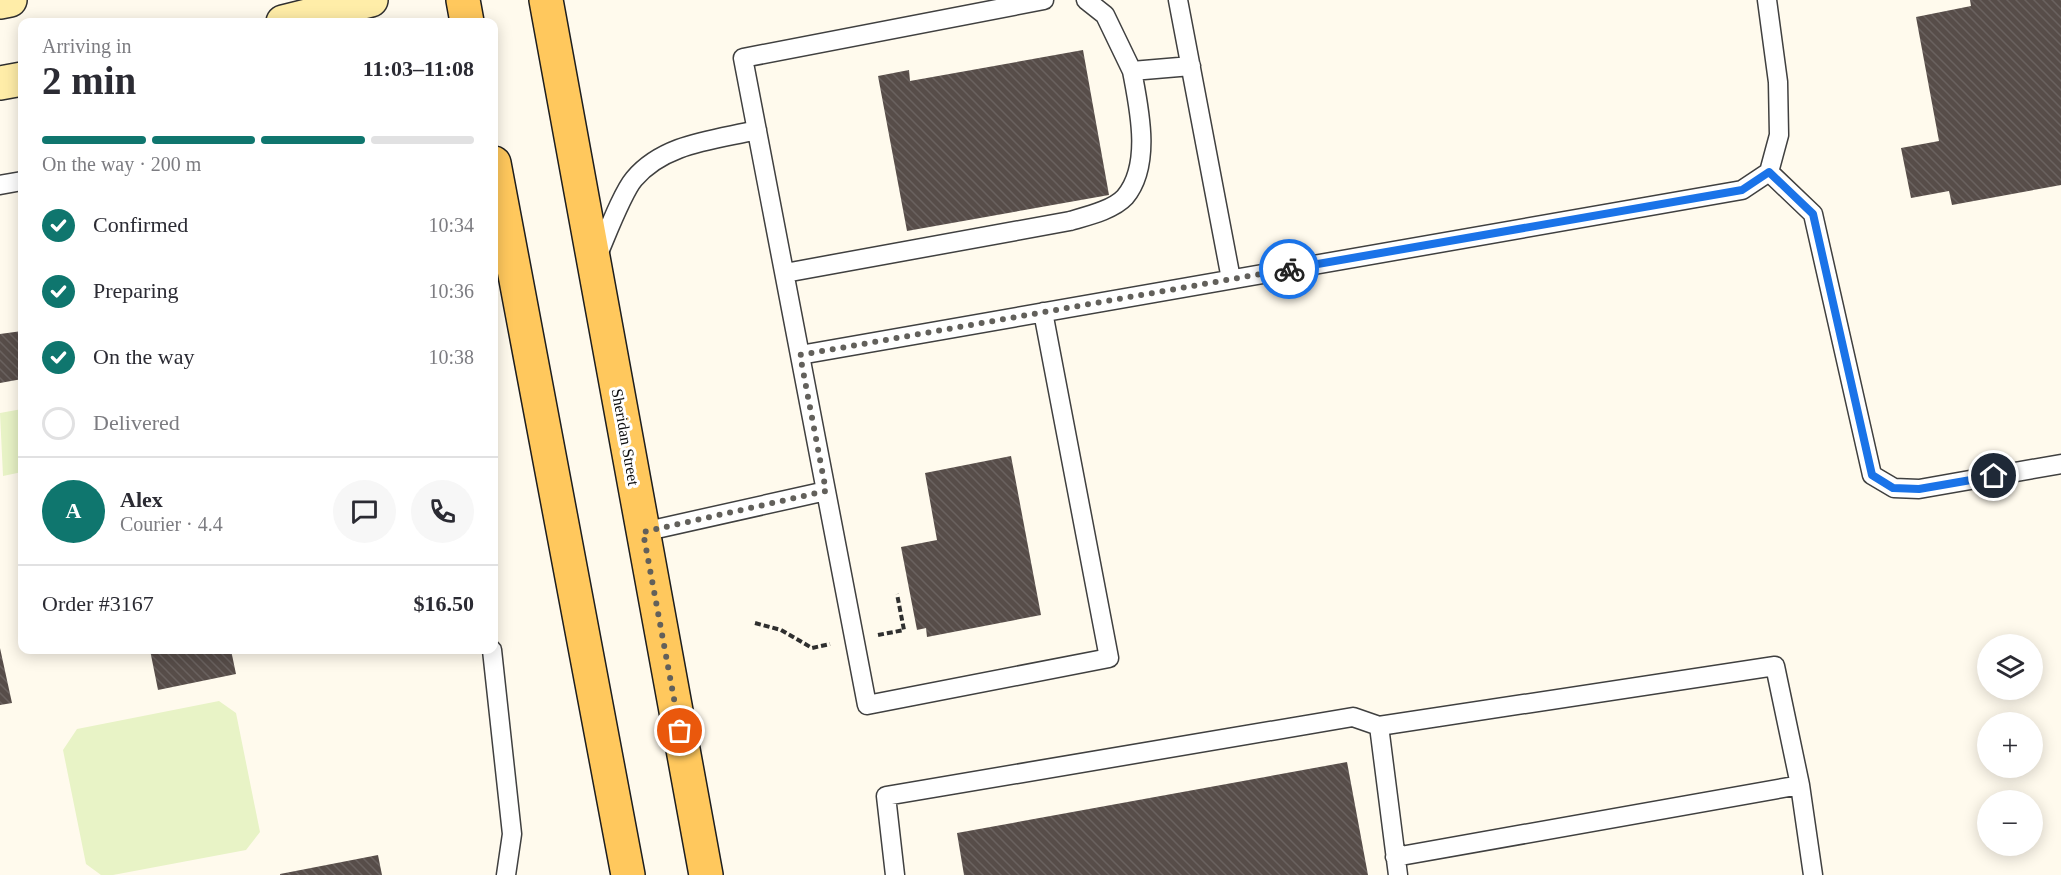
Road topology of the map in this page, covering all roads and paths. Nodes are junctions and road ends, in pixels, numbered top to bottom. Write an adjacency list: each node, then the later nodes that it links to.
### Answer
1 (10, 0): 9 (main road)
2 (371, 0): 10 (main road)
3 (463, 0): 11 (main road)
4 (546, 0): 21 (main road, Sheridan Street)
5 (1044, 0): 16 (lane)
6 (1086, 0): 13 (lane)
7 (1178, 0): 12 (lane)
8 (1767, 0): 17 (lane)
9 (0, 2)
10 (299, 18)
11 (466, 18)
12 (1191, 66): 13 (lane); 23 (lane)
13 (1132, 71): 22 (lane)
14 (18, 80): 15 (main road)
15 (0, 84)
16 (757, 130): 21 (lane); 22 (lane)
17 (1769, 172): 23 (lane); 26 (lane)
18 (18, 182): 20 (lane)
19 (498, 184): 37 (main road)
20 (0, 185)
21 (594, 263): 28 (main road, Sheridan Street)
22 (784, 273): 25 (lane)
23 (1231, 279): 24 (lane)
24 (1043, 312): 25 (lane); 31 (lane)
25 (800, 355): 27 (lane)
26 (2061, 464)
27 (826, 491): 28 (lane); 31 (lane)
28 (643, 532): 38 (main road, Sheridan Street)
29 (897, 594): 31 (path)
30 (755, 624): 31 (path)
31 (854, 640)
32 (492, 654): 36 (lane)
33 (1379, 726): 34 (lane); 35 (lane); 39 (lane)
34 (1800, 785): 35 (lane); 40 (lane)
35 (1396, 866)
36 (506, 875)
37 (628, 875)
38 (706, 875)
39 (896, 875)
40 (1814, 875)

